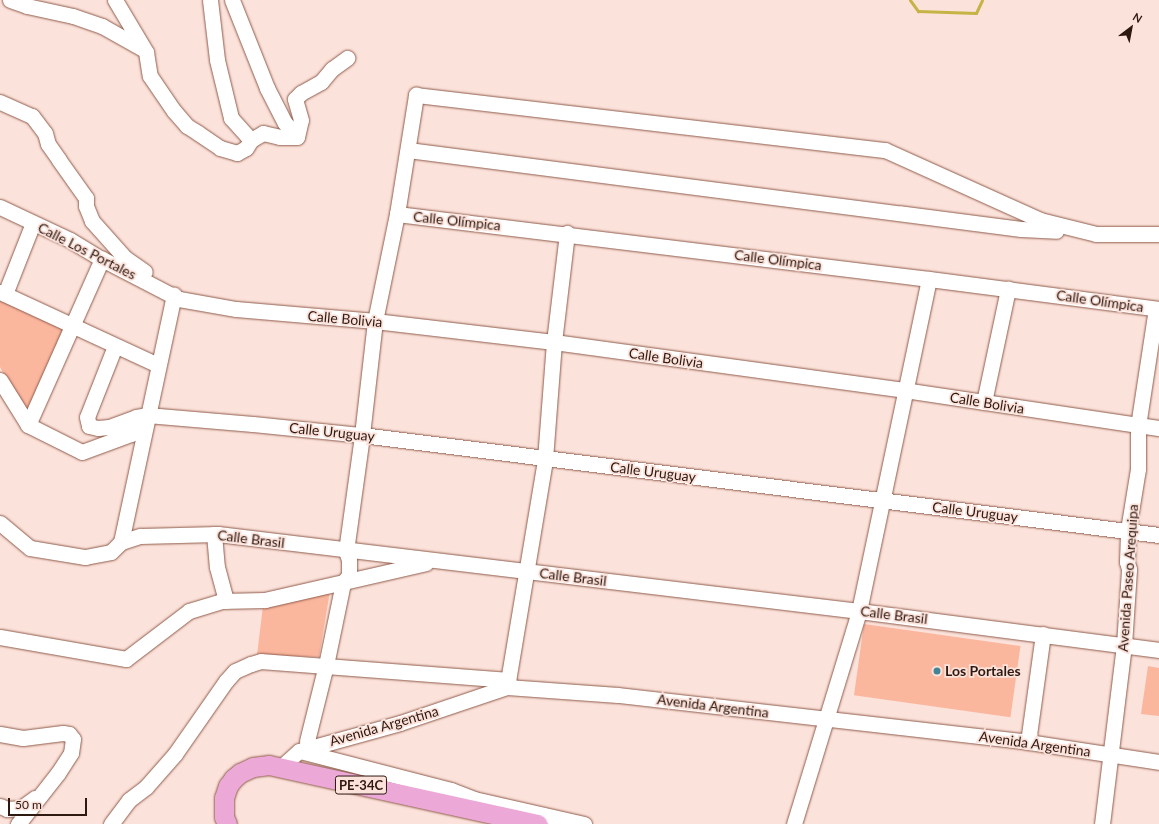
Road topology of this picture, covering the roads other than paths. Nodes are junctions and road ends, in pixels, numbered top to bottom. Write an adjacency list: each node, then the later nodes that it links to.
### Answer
1 (10, 0): 5 (street)
2 (115, 0): 5 (street)
3 (210, 0): 9 (street)
4 (232, 0): 8 (street)
5 (146, 52): 9 (street)
6 (347, 58): 8 (street)
7 (2, 105): 21 (street)
8 (296, 137): 9 (street)
9 (251, 140)
10 (408, 150): 12 (street); 15 (street); 15 (street)
11 (0, 207): 13 (street, Calle Los Portales)
12 (397, 214): 14 (street, Calle Olímpica); 23 (street)
13 (33, 223): 17 (street, Calle Los Portales); 20 (street)
14 (567, 233): 18 (street, Calle Olímpica); 25 (street)
15 (1096, 234): 16 (street)
16 (1159, 234)
17 (102, 259): 21 (street, Calle Los Portales); 24 (street)
18 (929, 279): 19 (street, Calle Olímpica); 29 (street)
19 (1008, 289): 22 (street, Calle Olímpica); 30 (street)
20 (2, 293): 24 (street)
21 (174, 295): 23 (street, Calle Bolivia); 27 (street)
22 (1158, 309): 33 (street, Avenida Paseo Arequipa)
23 (375, 321): 25 (street, Calle Bolivia); 35 (street)
24 (73, 325): 26 (street); 32 (street)
25 (554, 342): 29 (street, Calle Bolivia); 36 (street)
26 (115, 346): 27 (street); 31 (street, Calle Uruguay)
27 (158, 365): 31 (street)
28 (0, 380): 32 (street)
29 (904, 390): 30 (street, Calle Bolivia); 37 (street)
30 (984, 402): 33 (street, Calle Bolivia)
31 (147, 415): 32 (street); 35 (street, Calle Uruguay); 42 (street)
32 (28, 425)
33 (1138, 426): 34 (street, Calle Bolivia); 39 (street, Avenida Paseo Arequipa)
34 (1159, 428)
35 (362, 435): 36 (street, Calle Uruguay); 43 (street)
36 (545, 459): 37 (street, Calle Uruguay); 45 (street)
37 (882, 500): 39 (street, Calle Uruguay); 48 (street)
38 (0, 523): 42 (street, Calle Brasil)
39 (1128, 530): 41 (street, Calle Uruguay); 51 (street, Avenida Paseo Arequipa)
40 (214, 534): 42 (street, Calle Brasil); 43 (street, Calle Brasil); 47 (street)
41 (1159, 535)
42 (121, 542)
43 (346, 551): 44 (street, Calle Brasil); 46 (street)
44 (436, 561): 45 (street, Calle Brasil); 46 (street)
45 (526, 572): 48 (street, Calle Brasil); 54 (street)
46 (343, 583): 47 (street); 53 (street)
47 (226, 601): 50 (street)
48 (859, 611): 49 (street, Calle Brasil); 55 (street)
49 (1043, 634): 51 (street, Calle Brasil); 57 (street)
50 (0, 637)
51 (1124, 645): 52 (street, Calle Brasil); 59 (street, Avenida Paseo Arequipa)
52 (1159, 650)
53 (326, 665): 54 (street); 58 (street); 65 (street)
54 (508, 683): 55 (street, Avenida Argentina); 58 (street, Avenida Argentina)
55 (825, 718): 57 (street, Avenida Argentina); 69 (street)
56 (0, 734): 62 (street)
57 (1028, 742): 59 (street, Avenida Argentina)
58 (303, 746): 61 (street, Avenida Argentina); 68 (street)
59 (1110, 754): 60 (street, Avenida Argentina); 70 (street, Avenida Paseo Arequipa)
60 (1159, 762)
61 (280, 768): 66 (main road, PE-34C); 67 (main road, PE-34C)
62 (44, 790): 63 (street); 64 (street)
63 (0, 806)
64 (18, 824)
65 (111, 824)
66 (228, 824)
67 (538, 824)
68 (584, 824)
69 (794, 824)
70 (1102, 824)

